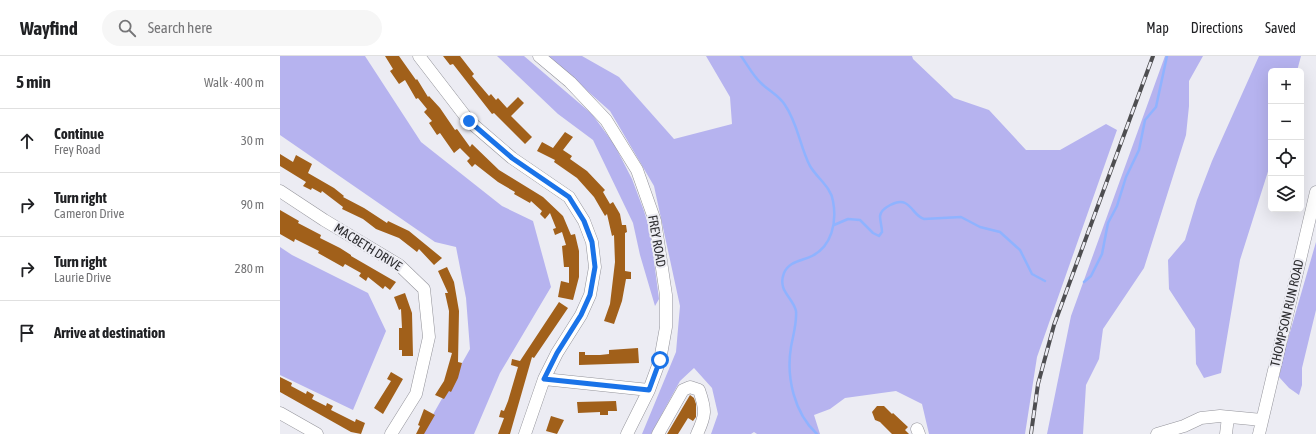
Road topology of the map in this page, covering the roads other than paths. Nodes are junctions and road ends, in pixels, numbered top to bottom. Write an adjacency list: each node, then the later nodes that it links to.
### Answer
1 (419, 56): 5 (street)
2 (539, 56): 6 (street, FREY ROAD)
3 (280, 191): 11 (street, MACBETH DRIVE)
4 (1316, 192): 9 (street, THOMPSON RUN ROAD)
5 (544, 379): 6 (street); 12 (street)
6 (649, 390): 13 (street, FREY ROAD)
7 (280, 413): 10 (street)
8 (1228, 417): 9 (street); 16 (street); 17 (street)
9 (1262, 420): 18 (street, THOMPSON RUN ROAD)
10 (317, 434)
11 (391, 434)
12 (525, 434)
13 (627, 434)
14 (658, 434): 15 (street)
15 (697, 434)
16 (1157, 434)
17 (1226, 434)
18 (1259, 434)

